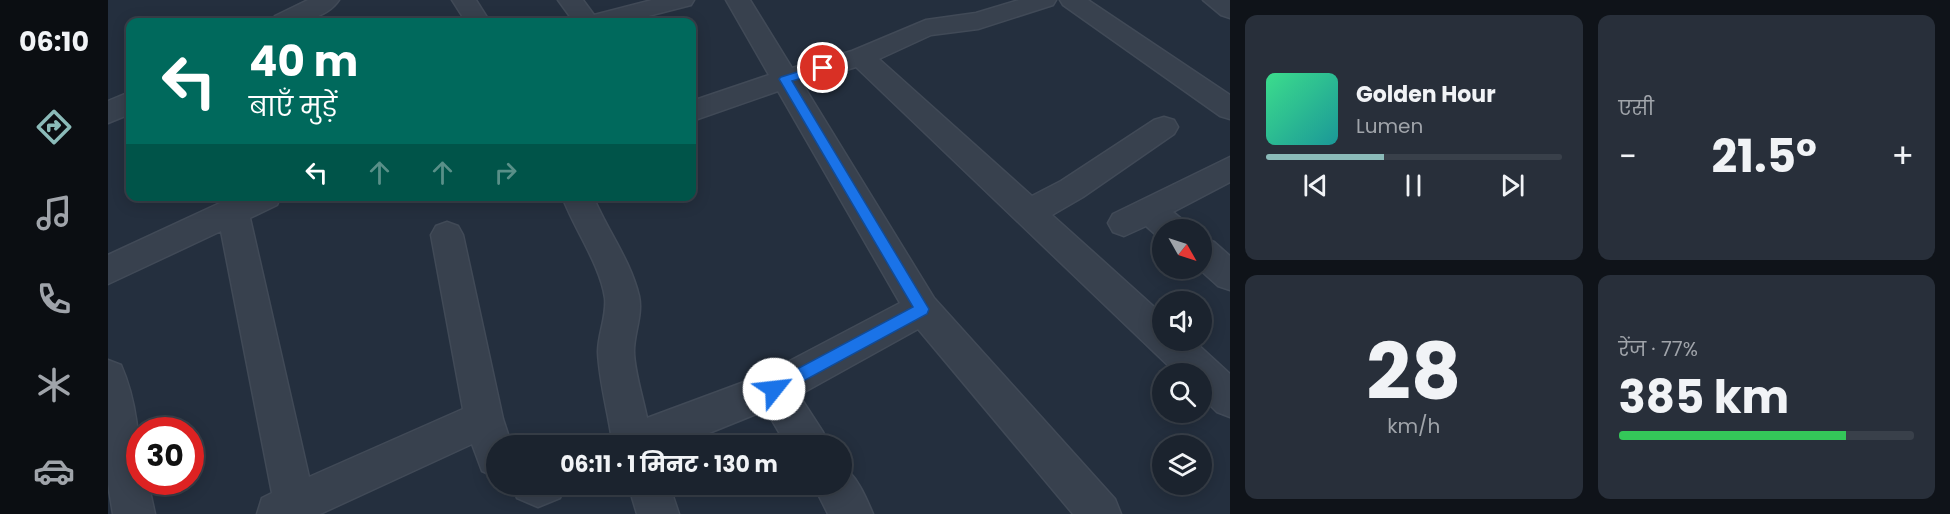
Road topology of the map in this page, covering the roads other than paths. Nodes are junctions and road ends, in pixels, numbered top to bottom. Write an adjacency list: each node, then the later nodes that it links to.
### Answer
1 (327, 0): 10 (street)
2 (464, 0): 11 (street)
3 (570, 0): 12 (street)
4 (682, 0): 13 (street)
5 (738, 0): 15 (street)
6 (1044, 0): 14 (street)
7 (1072, 0): 17 (street)
8 (1215, 0): 9 (street)
9 (1230, 10)
10 (300, 18)
11 (475, 18)
12 (583, 18)
13 (612, 18)
14 (861, 57): 15 (street); 25 (street)
15 (785, 79): 18 (street); 31 (street)
16 (126, 104): 19 (street)
17 (1230, 109)
18 (696, 110)
19 (108, 113)
20 (1164, 127): 25 (street)
21 (1230, 168): 26 (street)
22 (256, 201): 24 (street)
23 (579, 201): 39 (street)
24 (233, 212): 29 (street); 44 (street)
25 (1030, 212): 32 (street)
26 (1152, 222)
27 (447, 235): 37 (street)
28 (1212, 261): 30 (street)
29 (108, 270)
30 (1230, 276)
31 (922, 309): 35 (street); 48 (street)
32 (1152, 327)
33 (1179, 351): 36 (street)
34 (108, 377): 45 (street)
35 (774, 389): 40 (street); 41 (street)
36 (1230, 399)
37 (484, 419): 38 (street); 44 (street)
38 (489, 435)
39 (630, 435)
40 (654, 435)
41 (802, 435)
42 (652, 495): 46 (street)
43 (840, 495): 47 (street)
44 (285, 509)
45 (134, 514)
46 (658, 514)
47 (852, 514)
48 (1100, 514)

